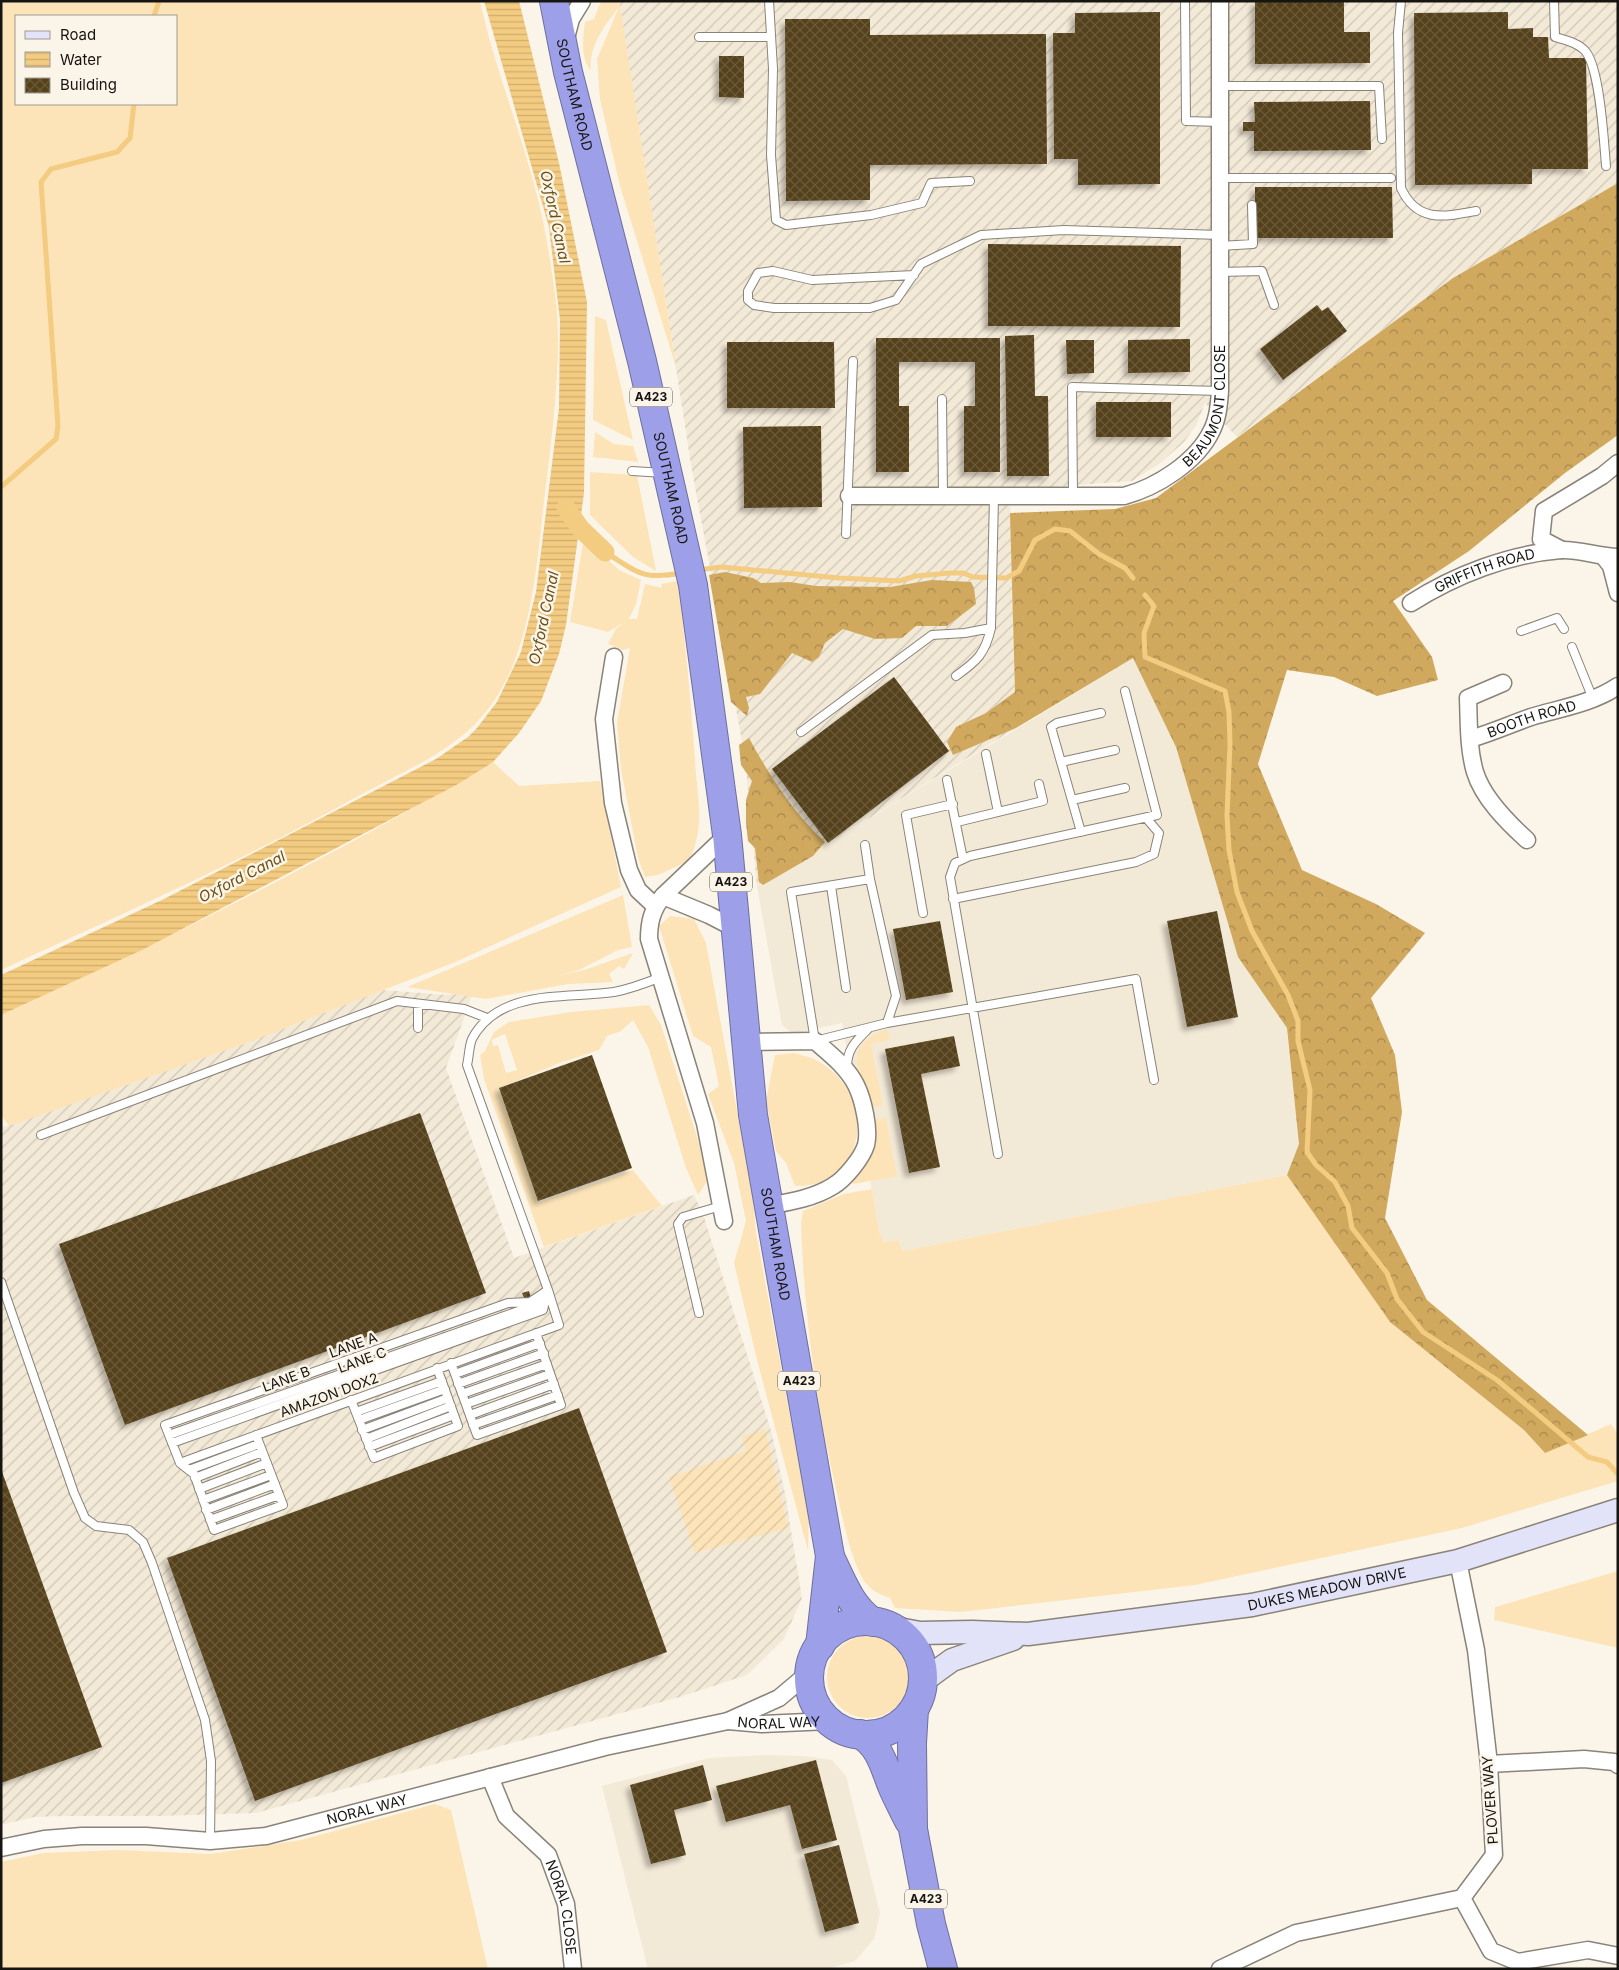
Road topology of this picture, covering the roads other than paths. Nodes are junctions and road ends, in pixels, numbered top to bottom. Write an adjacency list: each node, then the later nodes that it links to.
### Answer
1 (554, 1): 10 (highway, SOUTHAM ROAD / A423)
2 (582, 1): 10 (street)
3 (769, 1): 9 (lane)
4 (1185, 1): 12 (lane)
5 (1220, 1): 11 (street, BEAUMONT CLOSE)
6 (1401, 1): 19 (lane)
7 (1554, 1): 14 (lane)
8 (700, 37): 9 (lane)
9 (771, 37): 17 (lane)
10 (564, 53): 29 (highway, SOUTHAM ROAD / A423)
11 (1220, 86): 12 (street, BEAUMONT CLOSE); 13 (lane)
12 (1220, 122): 15 (street, BEAUMONT CLOSE)
13 (1382, 139)
14 (1606, 166)
15 (1220, 178): 16 (lane); 20 (street, BEAUMONT CLOSE)
16 (1392, 178)
17 (970, 181)
18 (1252, 205): 20 (lane)
19 (1476, 211)
20 (1220, 240): 21 (street, BEAUMONT CLOSE); 22 (lane)
21 (1220, 272): 23 (lane); 25 (street, BEAUMONT CLOSE)
22 (914, 275): 22 (lane)
23 (1274, 305)
24 (853, 361): 30 (lane)
25 (1220, 391): 33 (street, BEAUMONT CLOSE); 33 (lane)
26 (942, 399): 31 (lane)
27 (1618, 463): 35 (street, GRIFFITH ROAD)
28 (632, 471): 29 (lane)
29 (668, 472): 64 (highway, SOUTHAM ROAD / A423)
30 (849, 496): 31 (street, BEAUMONT CLOSE); 34 (lane)
31 (943, 497): 32 (street, BEAUMONT CLOSE)
32 (994, 497): 33 (street, BEAUMONT CLOSE); 39 (lane)
33 (1073, 498)
34 (846, 534)
35 (1562, 550): 36 (street, GRIFFITH ROAD); 38 (street, GRIFFITH ROAD)
36 (1611, 557): 37 (street)
37 (1618, 593)
38 (1411, 603)
39 (991, 628): 44 (lane); 50 (lane)
40 (1564, 629): 41 (lane)
41 (1521, 631)
42 (1572, 647): 48 (lane, BOOTH ROAD)
43 (614, 657): 71 (street)
44 (956, 676)
45 (1503, 683): 51 (street, BOOTH ROAD)
46 (1618, 686): 48 (street, BOOTH ROAD)
47 (1124, 691): 61 (lane)
48 (1593, 699): 51 (street, BOOTH ROAD)
49 (1101, 713): 54 (lane)
50 (801, 732)
51 (1470, 739): 65 (street, BOOTH ROAD)
52 (1114, 750): 54 (lane)
53 (986, 754): 60 (lane)
54 (1061, 762): 58 (lane)
55 (947, 780): 59 (lane)
56 (1039, 784): 60 (lane)
57 (1125, 788): 58 (lane)
58 (1072, 800): 63 (lane)
59 (953, 804): 62 (lane); 72 (lane)
60 (998, 812): 62 (lane)
61 (1147, 818): 63 (lane); 70 (lane)
62 (957, 822): 67 (lane)
63 (1081, 832): 67 (lane)
64 (727, 835): 71 (street); 73 (highway, SOUTHAM ROAD / A423)
65 (1527, 840)
66 (865, 845): 68 (lane)
67 (963, 859): 70 (lane)
68 (870, 879): 69 (lane); 79 (lane)
69 (831, 886): 75 (lane); 82 (lane)
70 (953, 900): 77 (lane)
71 (659, 901): 73 (street); 74 (street)
72 (923, 912)
73 (736, 929): 83 (highway, SOUTHAM ROAD / A423)
74 (661, 977): 78 (lane); 89 (street)
75 (846, 988)
76 (418, 1004): 78 (lane); 81 (lane); 86 (lane)
77 (971, 1008): 79 (lane); 85 (lane); 87 (lane)
78 (487, 1018): 91 (lane)
79 (887, 1023): 80 (lane)
80 (870, 1027): 82 (lane); 84 (lane)
81 (418, 1028)
82 (815, 1041): 83 (street); 84 (street)
83 (747, 1042): 88 (highway, SOUTHAM ROAD / A423)
84 (847, 1073): 88 (street)
85 (1154, 1080)
86 (41, 1135)
87 (998, 1154)
88 (768, 1206): 129 (highway, SOUTHAM ROAD / A423)
89 (722, 1213): 92 (lane)
90 (1, 1282): 144 (lane)
91 (548, 1290): 93 (lane, AMAZON DOX2); 115 (lane, LANE B); 115 (lane, LANE A)
92 (699, 1313)
93 (536, 1332): 94 (lane); 96 (lane, AMAZON DOX2)
94 (540, 1343): 95 (lane); 99 (lane)
95 (544, 1353): 97 (lane); 102 (lane)
96 (451, 1363): 98 (lane, AMAZON DOX2); 99 (lane)
97 (547, 1364): 100 (lane); 105 (lane)
98 (437, 1368): 101 (lane); 107 (lane, AMAZON DOX2)
99 (455, 1374): 102 (lane)
100 (550, 1374): 103 (lane); 108 (lane)
101 (442, 1381): 104 (lane); 111 (lane)
102 (458, 1384): 105 (lane)
103 (554, 1384): 112 (lane); 112 (lane)
104 (444, 1389): 106 (lane); 111 (lane)
105 (462, 1394): 108 (lane)
106 (448, 1398): 109 (lane); 113 (lane)
107 (351, 1400): 111 (lane); 114 (lane, AMAZON DOX2)
108 (466, 1404): 112 (lane)
109 (451, 1406): 110 (lane); 116 (lane)
110 (454, 1415): 117 (lane); 117 (lane)
111 (357, 1416): 113 (lane)
112 (470, 1416)
113 (362, 1430): 116 (lane)
114 (256, 1435): 118 (lane); 119 (lane, AMAZON DOX2)
115 (170, 1439): 119 (lane)
116 (366, 1439): 117 (lane)
117 (370, 1447)
118 (261, 1448): 120 (lane); 121 (lane); 123 (lane)
119 (180, 1463): 121 (lane)
120 (267, 1463): 122 (lane); 125 (lane)
121 (189, 1470): 123 (lane)
122 (271, 1475): 124 (lane); 126 (lane)
123 (195, 1478): 125 (lane)
124 (275, 1484): 127 (lane); 127 (lane)
125 (199, 1489): 126 (lane)
126 (203, 1500): 127 (lane)
127 (206, 1510)
128 (1618, 1510): 130 (street, DUKES MEADOW DRIVE)
129 (830, 1556): 131 (highway, SOUTHAM ROAD / A423); 133 (highway, SOUTHAM ROAD / A423)
130 (1458, 1560): 132 (street, DUKES MEADOW DRIVE); 140 (street, PLOVER WAY)
131 (883, 1625): 132 (street, DUKES MEADOW DRIVE); 133 (highway); 135 (highway)
132 (1028, 1634): 135 (street, DUKES MEADOW DRIVE)
133 (820, 1646): 134 (highway)
134 (810, 1672): 137 (street, NORAL WAY); 138 (highway)
135 (923, 1680): 136 (highway)
136 (914, 1709): 139 (highway); 143 (highway, A423)
137 (728, 1721): 138 (street, NORAL WAY); 142 (street, NORAL WAY)
138 (829, 1721): 139 (highway)
139 (860, 1734): 143 (highway, A423)
140 (1489, 1764): 141 (street); 146 (street, PLOVER WAY)
141 (1618, 1765)
142 (490, 1778): 144 (street, NORAL WAY); 148 (street, NORAL CLOSE)
143 (913, 1829): 149 (highway, A423)
144 (210, 1841): 145 (street, NORAL WAY)
145 (1, 1848)
146 (1462, 1898): 147 (street); 150 (street)
147 (1618, 1956)
148 (573, 1969)
149 (943, 1969)
150 (1220, 1969)

